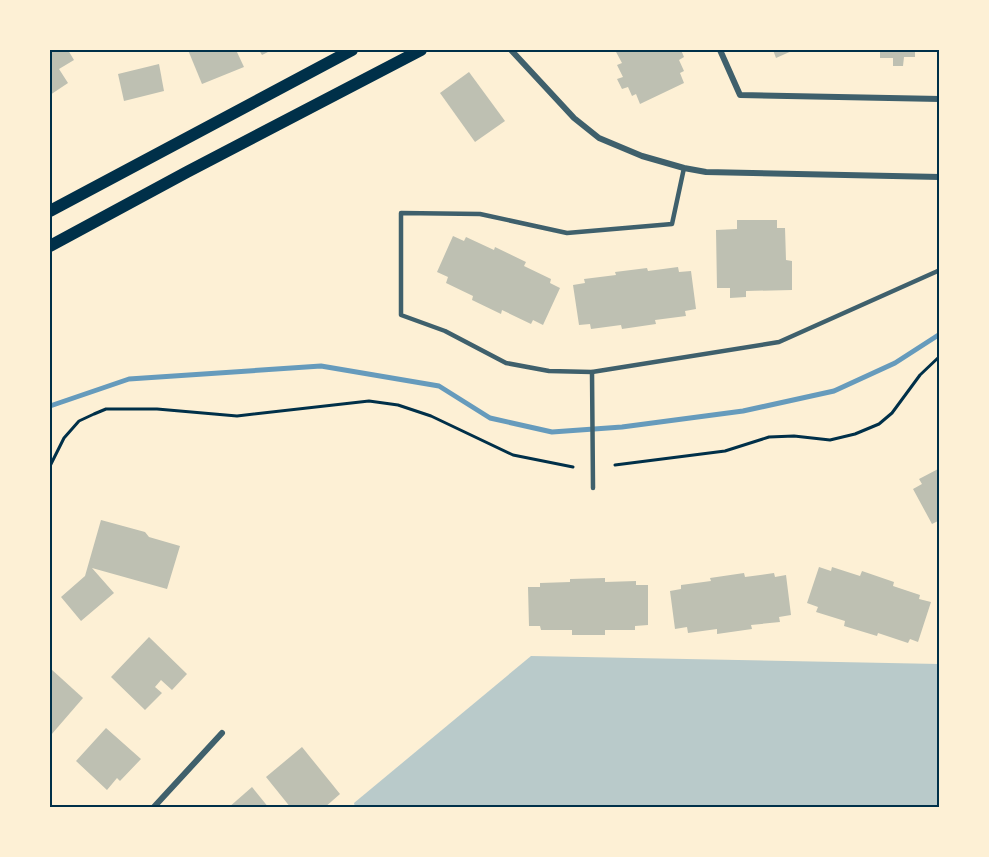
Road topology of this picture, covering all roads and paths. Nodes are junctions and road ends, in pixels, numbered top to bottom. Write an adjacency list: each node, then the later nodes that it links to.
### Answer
1 (352, 50): 8 (main road)
2 (421, 50): 9 (main road)
3 (511, 50): 6 (street)
4 (720, 50): 5 (street)
5 (939, 99)
6 (684, 168): 7 (street); 12 (lane)
7 (939, 177)
8 (50, 211)
9 (50, 246)
10 (939, 270): 12 (lane)
11 (939, 356): 13 (path)
12 (591, 372): 16 (lane)
13 (615, 465)
14 (50, 466): 15 (path)
15 (573, 467)
16 (593, 488)
17 (222, 733): 18 (street)
18 (153, 807)

